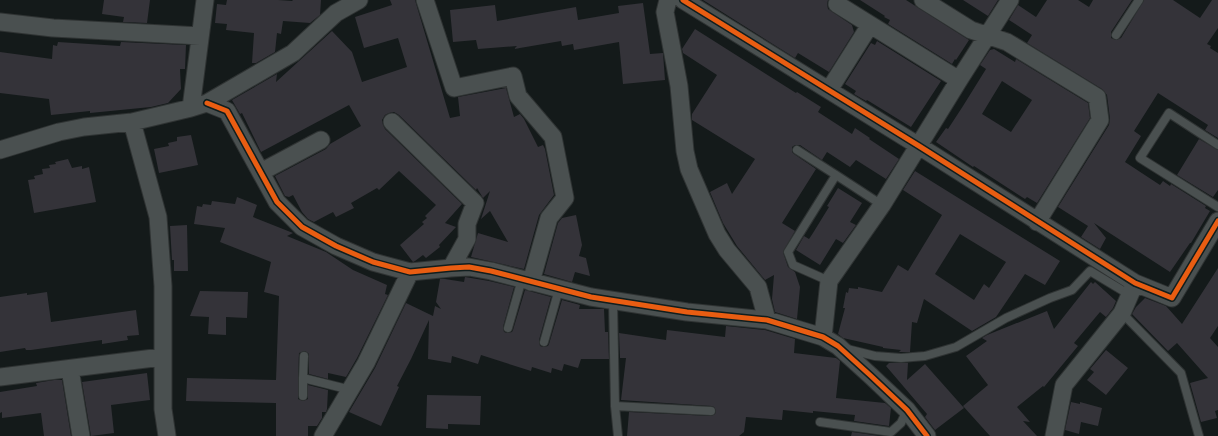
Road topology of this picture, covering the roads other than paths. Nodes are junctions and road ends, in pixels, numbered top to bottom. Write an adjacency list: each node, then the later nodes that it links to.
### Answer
1 (205, 0): 14 (street)
2 (359, 0): 17 (street)
3 (425, 0): 34 (street)
4 (668, 0): 40 (street)
5 (683, 0): 16 (street)
6 (923, 0): 12 (street)
7 (1010, 0): 12 (street)
8 (1139, 0): 13 (lane)
9 (837, 4): 11 (street)
10 (0, 22): 14 (street)
11 (870, 25): 15 (street); 16 (street)
12 (987, 35): 15 (street); 31 (street)
13 (1116, 35)
14 (200, 36): 18 (street)
15 (958, 80): 23 (street)
16 (829, 90): 23 (street)
17 (207, 103): 18 (street); 26 (street)
18 (191, 108): 19 (street)
19 (132, 122): 24 (street); 46 (street)
20 (392, 122): 32 (street)
21 (321, 140): 26 (street)
22 (1218, 145): 29 (lane)
23 (918, 146): 28 (street); 31 (street)
24 (0, 150)
25 (797, 150): 27 (lane)
26 (261, 172): 33 (street)
27 (836, 175): 28 (lane); 35 (lane)
28 (882, 205): 35 (street)
29 (1218, 207)
30 (1218, 221): 37 (street)
31 (1037, 222): 37 (street)
32 (451, 268): 33 (street); 34 (street)
33 (410, 272): 50 (street)
34 (526, 281): 36 (street); 41 (lane)
35 (829, 282): 42 (street)
36 (559, 289): 38 (street); 43 (lane)
37 (1132, 289): 39 (street); 44 (lane)
38 (613, 301): 40 (street); 52 (lane)
39 (1122, 313): 61 (street); 62 (lane)
40 (767, 320): 42 (street)
41 (508, 328)
42 (823, 337): 44 (street)
43 (544, 342)
44 (838, 346): 53 (street)
45 (304, 356): 49 (lane)
46 (162, 357): 47 (street); 57 (street)
47 (70, 369): 48 (street); 56 (street)
48 (0, 377)
49 (303, 378): 50 (lane); 51 (lane)
50 (351, 390): 58 (street)
51 (303, 396)
52 (616, 406): 54 (lane); 59 (lane)
53 (906, 410): 55 (lane); 60 (street)
54 (711, 411)
55 (820, 422)
56 (81, 436)
57 (167, 436)
58 (323, 436)
59 (618, 436)
60 (927, 436)
61 (1054, 436)
62 (1199, 436)

